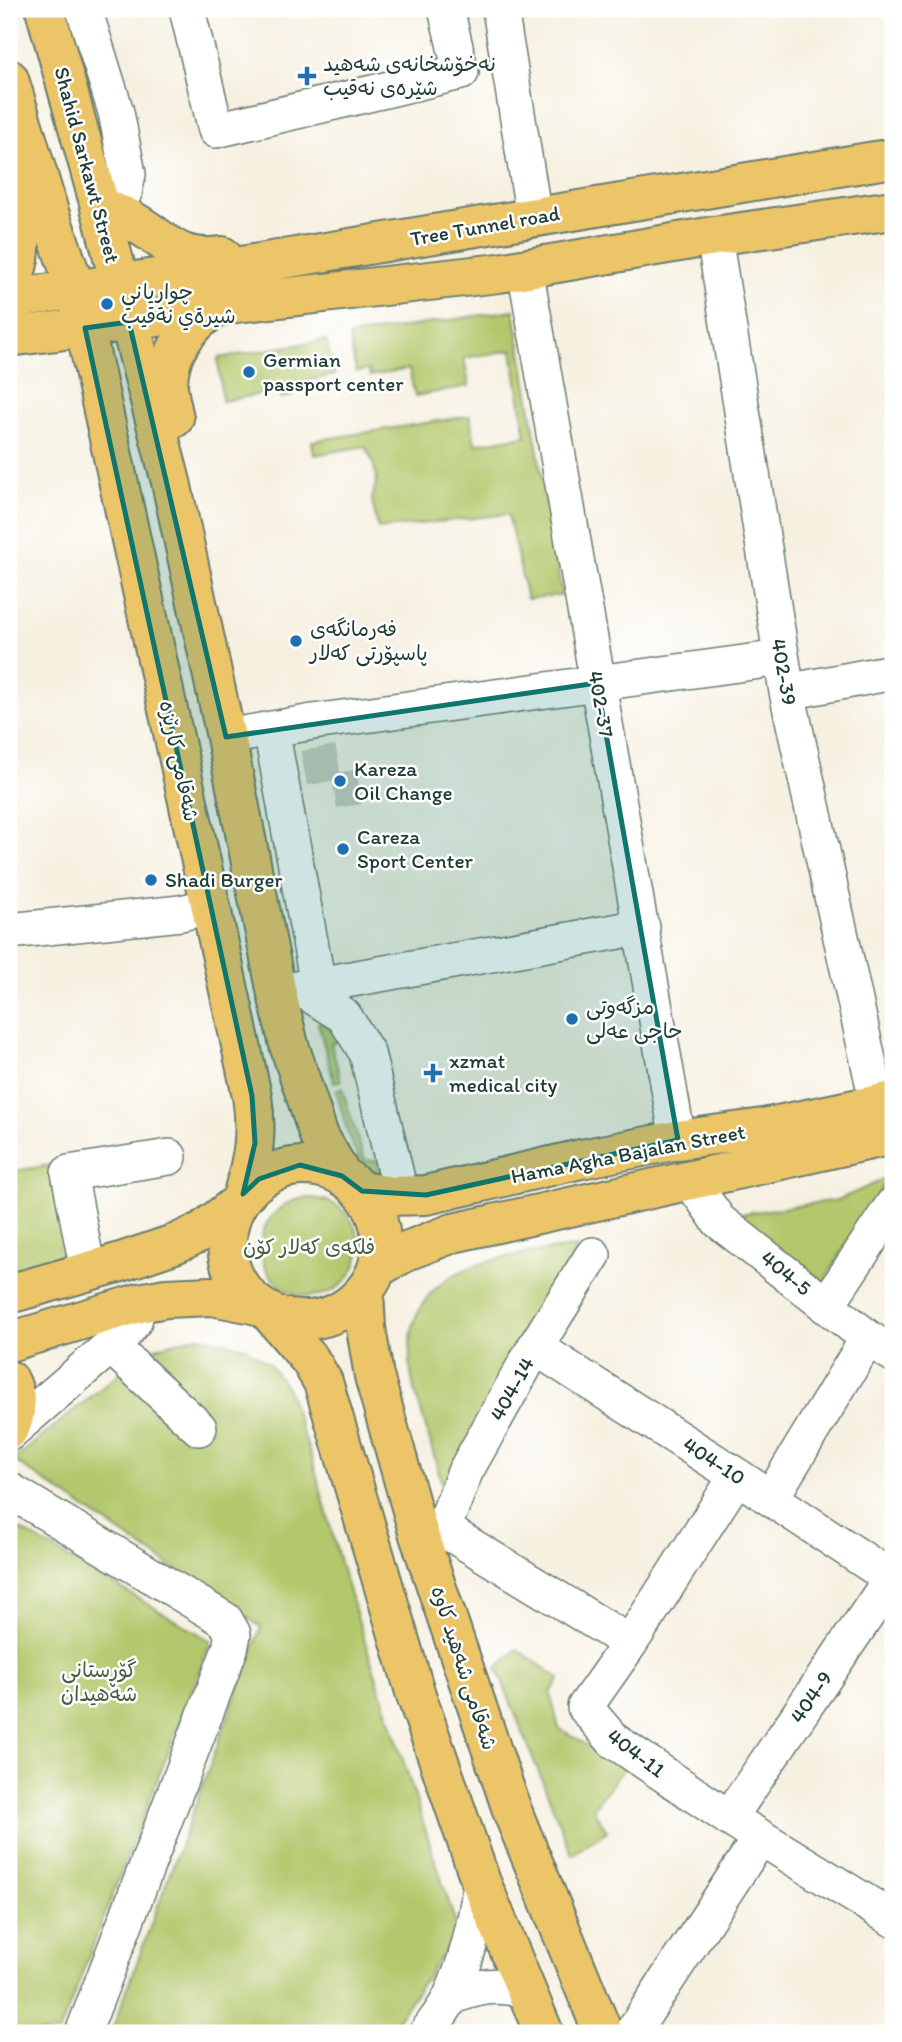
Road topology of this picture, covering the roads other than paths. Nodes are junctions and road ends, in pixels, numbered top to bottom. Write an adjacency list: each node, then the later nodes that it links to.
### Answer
1 (45, 9): 9 (main road, Shahid Sarkawt Street)
2 (84, 9): 9 (street)
3 (187, 9): 4 (street)
4 (446, 9)
5 (506, 10): 11 (street)
6 (9, 79): 17 (main road, Shahid Sarkawt Street)
7 (893, 158): 11 (main road, Tree Tunnel road)
8 (9, 186): 16 (main road)
9 (100, 208): 13 (main road); 15 (main road, Shahid Sarkawt Street)
10 (893, 210): 12 (main road, Tree Tunnel road)
11 (534, 217): 13 (main road, Tree Tunnel road)
12 (714, 236): 14 (main road, Tree Tunnel road); 26 (street, 402-39)
13 (277, 260): 15 (main road, Tree Tunnel road)
14 (525, 268): 19 (main road, Tree Tunnel road); 28 (street, 402-37)
15 (118, 282): 17 (main road, Tree Tunnel road); 20 (main road, Shahid Sarkawt Street)
16 (9, 286)
17 (76, 290): 18 (main road, Tree Tunnel road); 21 (main road, Shahid Sarkawt Street)
18 (9, 299)
19 (217, 306): 20 (main road, Tree Tunnel road); 25 (main road)
20 (129, 322): 21 (main road, Tree Tunnel road); 25 (main road)
21 (85, 328): 22 (main road, Tree Tunnel road); 24 (main road, شەقامی کارێزە)
22 (9, 337)
23 (9, 353): 24 (main road)
24 (102, 405): 32 (main road, شەقامی کارێزە)
25 (171, 482): 31 (main road)
26 (781, 658): 28 (street); 29 (street, 402-39)
27 (893, 673): 29 (street)
28 (597, 683): 30 (street); 33 (street, 402-37)
29 (787, 692): 36 (street, 402-39)
30 (271, 729): 31 (street); 35 (street)
31 (226, 737): 35 (main road)
32 (210, 906): 34 (street); 43 (main road, شەقامی کارێزە)
33 (642, 927): 35 (street); 37 (street, 402-37)
34 (9, 931)
35 (298, 989): 41 (main road); 42 (street)
36 (888, 1114): 38 (main road, Hama Agha Bajalan Street)
37 (678, 1140): 38 (main road, Hama Agha Bajalan Street); 42 (main road, Hama Agha Bajalan Street)
38 (766, 1145): 40 (main road, Hama Agha Bajalan Street)
39 (169, 1157): 46 (street)
40 (690, 1180): 47 (main road, Hama Agha Bajalan Street); 50 (street, 404-5)
41 (352, 1184): 42 (main road, Hama Agha Bajalan Street); 43 (main road); 47 (main road)
42 (401, 1196)
43 (239, 1199): 46 (main road); 51 (main road)
44 (893, 1205): 50 (street)
45 (593, 1255): 55 (street, 404-14)
46 (88, 1271): 48 (main road)
47 (371, 1280): 51 (main road); 62 (main road, شەقامی شەهید کاوە)
48 (9, 1294)
49 (139, 1303): 51 (main road); 52 (main road); 53 (street)
50 (826, 1306): 54 (street, 404-5)
51 (263, 1308): 67 (main road)
52 (9, 1342)
53 (111, 1346): 57 (street); 58 (street)
54 (881, 1346): 61 (street)
55 (535, 1347): 59 (street, 404-10); 62 (street, 404-14)
56 (10, 1385): 58 (main road)
57 (199, 1428)
58 (9, 1431)
59 (737, 1476): 61 (street, 404-10); 64 (street)
60 (9, 1490): 72 (street)
61 (771, 1498): 63 (street, 404-10)
62 (431, 1532): 64 (street); 71 (main road, شەقامی شەهید کاوە)
63 (892, 1577): 65 (street, 404-9)
64 (630, 1643): 65 (street, 404-11)
65 (729, 1818): 66 (street, 404-11)
66 (760, 1838): 68 (street, 404-11); 75 (street)
67 (481, 1882): 69 (main road); 70 (street)
68 (893, 1919)
69 (525, 1990): 70 (street); 74 (main road)
70 (450, 1998): 73 (street)
71 (598, 2022): 75 (street)
72 (83, 2033)
73 (427, 2033)
74 (544, 2033)
75 (630, 2033)

